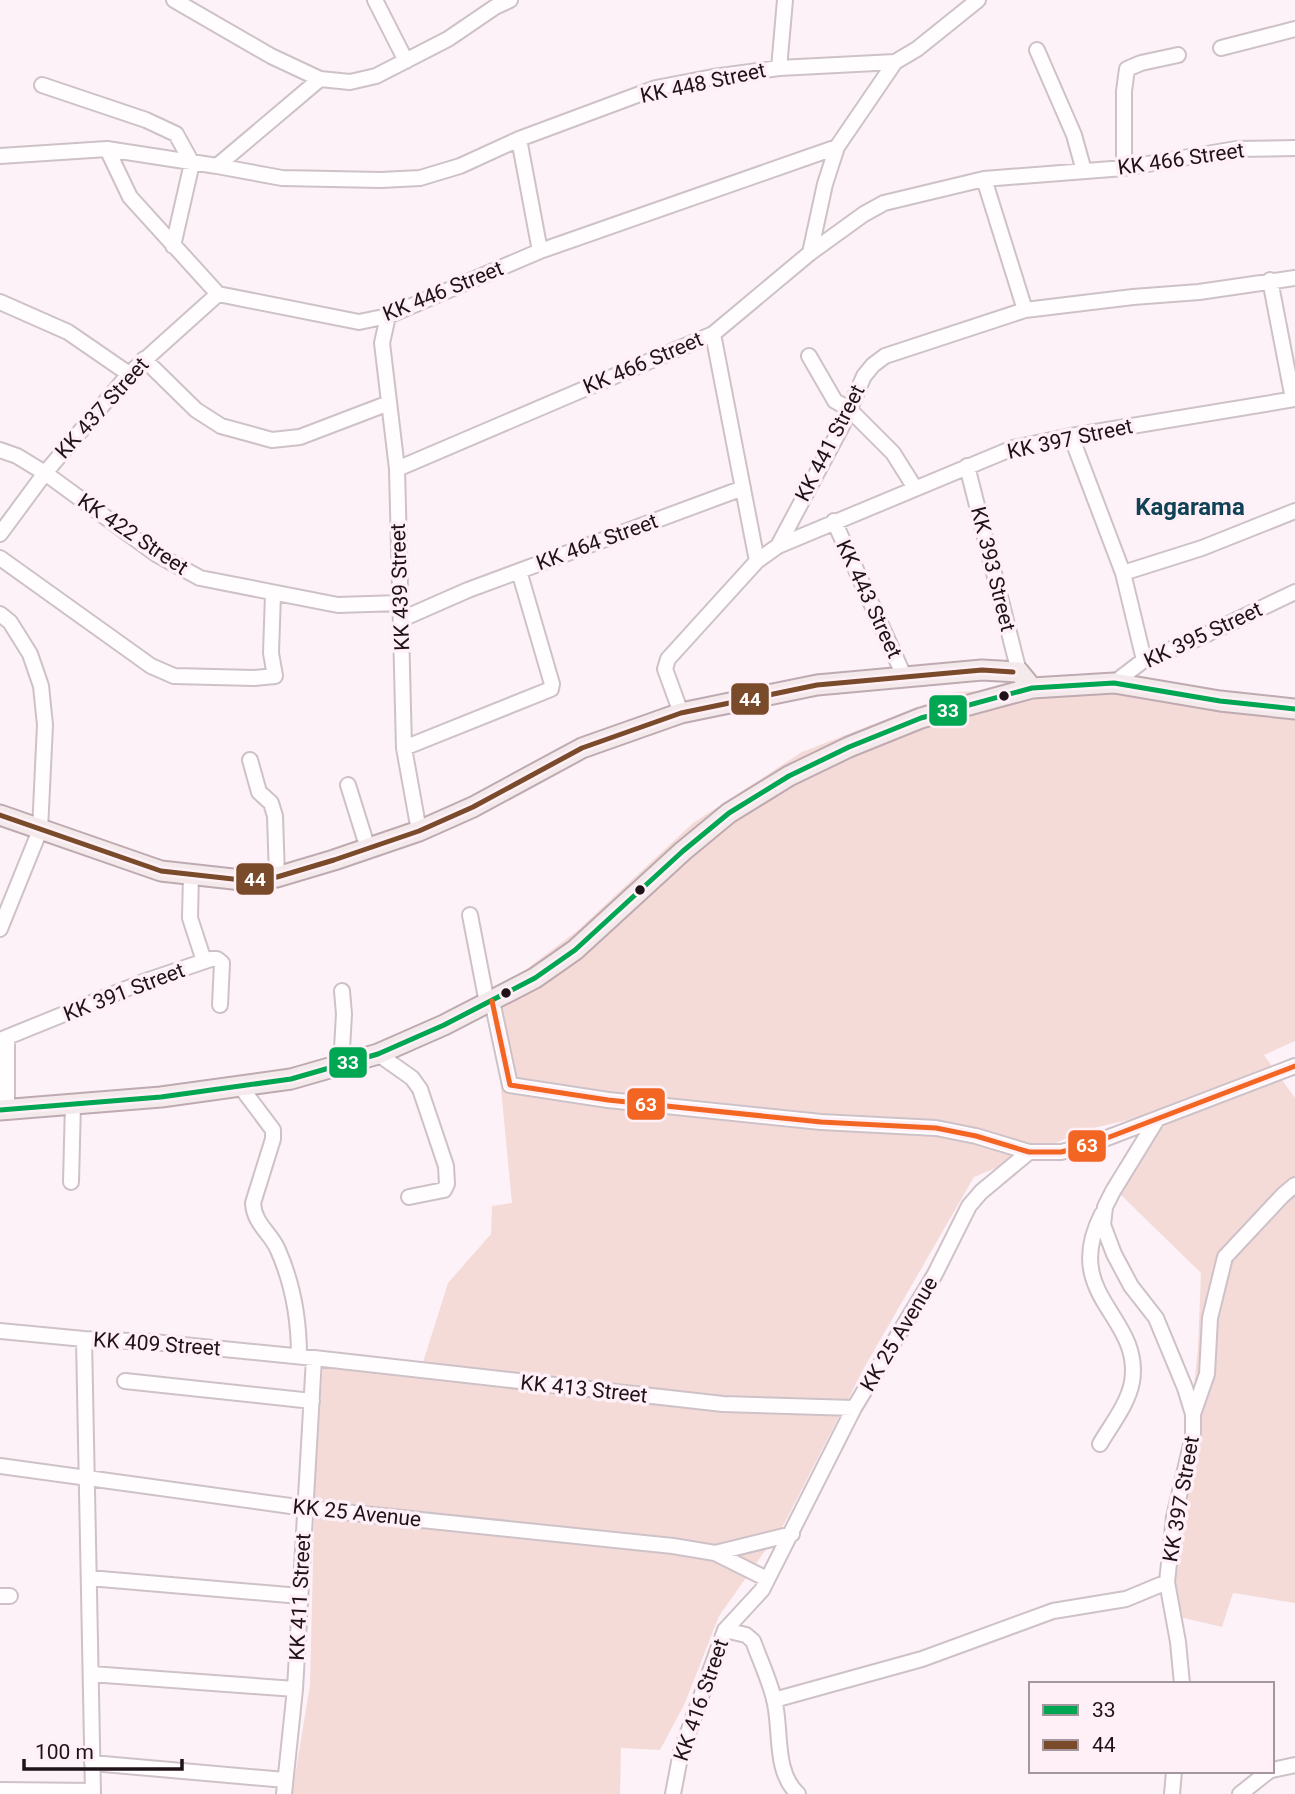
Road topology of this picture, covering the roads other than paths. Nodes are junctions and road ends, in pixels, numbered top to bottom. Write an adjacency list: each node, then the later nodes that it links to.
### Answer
1 (375, 0): 10 (street)
2 (510, 0): 10 (street)
3 (785, 0): 12 (street)
4 (978, 0): 11 (street)
5 (183, 2): 13 (street)
6 (1295, 29): 7 (street)
7 (1221, 48)
8 (1037, 50): 23 (street)
9 (1178, 55): 22 (street)
10 (406, 61): 13 (street)
11 (895, 62): 12 (street, KK 448 Street); 16 (street)
12 (779, 68): 15 (street, KK 448 Street)
13 (320, 79): 21 (street)
14 (42, 85): 20 (street)
15 (519, 139): 21 (street, KK 448 Street); 26 (street)
16 (836, 147): 26 (street, KK 446 Street); 27 (street)
17 (1295, 148): 22 (street, KK 466 Street)
18 (107, 149): 19 (street, KK 448 Street); 20 (street, KK 448 Street); 25 (street)
19 (0, 156)
20 (192, 163): 21 (street, KK 448 Street); 25 (street)
21 (217, 166)
22 (1124, 168): 23 (street, KK 466 Street)
23 (1084, 171): 24 (street, KK 466 Street)
24 (984, 179): 27 (street, KK 466 Street); 32 (street)
25 (173, 246): 30 (street)
26 (540, 251): 33 (street, KK 446 Street)
27 (810, 253): 35 (street, KK 466 Street)
28 (1295, 278): 29 (street, KK 441 Street)
29 (1270, 280): 32 (street, KK 441 Street); 40 (street)
30 (218, 294): 34 (street, KK 446 Street); 38 (street, KK 437 Street)
31 (0, 302): 39 (street)
32 (1025, 310): 42 (street, KK 441 Street)
33 (387, 316): 34 (street, KK 446 Street); 36 (street, KK 439 Street)
34 (359, 323): 36 (street)
35 (712, 334): 46 (street, KK 466 Street); 48 (street)
36 (382, 343): 41 (street, KK 439 Street)
37 (809, 356): 42 (street)
38 (144, 359): 39 (street, KK 437 Street); 41 (street)
39 (129, 374): 47 (street, KK 437 Street)
40 (1294, 399): 43 (street, KK 397 Street)
41 (389, 403): 46 (street, KK 439 Street)
42 (849, 409): 49 (street); 53 (street, KK 441 Street)
43 (1071, 436): 45 (street, KK 397 Street); 57 (street)
44 (0, 450): 47 (street, KK 422 Street)
45 (967, 466): 49 (street, KK 397 Street); 64 (street, KK 393 Street)
46 (397, 468): 60 (street, KK 439 Street)
47 (45, 473): 52 (street, KK 437 Street); 59 (street, KK 422 Street)
48 (743, 488): 55 (street); 56 (street, KK 464 Street)
49 (915, 488): 51 (street, KK 397 Street)
50 (1295, 511): 57 (street)
51 (834, 522): 53 (street, KK 397 Street); 65 (street, KK 443 Street)
52 (0, 534)
53 (778, 546): 55 (street, KK 441 Street)
54 (0, 558): 59 (street)
55 (757, 561): 69 (street, KK 441 Street)
56 (519, 571): 62 (street); 70 (street, KK 464 Street)
57 (1123, 573): 63 (street)
58 (1295, 592): 63 (street, KK 395 Street)
59 (273, 594): 60 (street, KK 422 Street)
60 (400, 603): 62 (street, KK 439 Street)
61 (0, 614): 74 (street)
62 (402, 619): 70 (street, KK 439 Street)
63 (1144, 660): 66 (street, KK 395 Street)
64 (1019, 672): 65 (main road); 67 (main road)
65 (904, 676): 69 (main road)
66 (1114, 683): 67 (main road); 68 (main road)
67 (1032, 688): 83 (main road)
68 (1295, 709)
69 (681, 713): 75 (main road)
70 (404, 748): 75 (street, KK 439 Street)
71 (250, 760): 78 (street)
72 (348, 785): 76 (street)
73 (0, 815): 74 (main road)
74 (40, 830): 77 (main road); 80 (street)
75 (419, 831): 76 (main road)
76 (368, 849): 78 (main road)
77 (191, 874): 78 (main road); 81 (street, KK 391 Street)
78 (277, 877)
79 (470, 915): 83 (street)
80 (0, 929)
81 (204, 961): 84 (street); 85 (street, KK 391 Street)
82 (342, 991): 87 (street)
83 (489, 1002): 86 (main road); 93 (street)
84 (220, 1005)
85 (3, 1039): 91 (street)
86 (378, 1054): 87 (main road); 96 (street)
87 (341, 1066): 89 (main road)
88 (1295, 1066): 92 (street)
89 (240, 1086): 90 (main road); 100 (street, KK 411 Street)
90 (73, 1103): 91 (main road); 94 (street)
91 (4, 1109)
92 (1156, 1121): 93 (street); 97 (street)
93 (1029, 1152): 103 (street, KK 25 Avenue)
94 (71, 1182)
95 (1295, 1185): 104 (street)
96 (409, 1197)
97 (1105, 1207): 104 (street, KK 397 Street); 105 (street)
98 (0, 1331): 99 (street, KK 409 Street)
99 (84, 1339): 100 (street, KK 409 Street); 107 (street)
100 (307, 1357): 102 (street, KK 411 Street); 103 (street, KK 413 Street)
101 (125, 1381): 102 (street)
102 (312, 1401): 108 (street, KK 411 Street)
103 (854, 1408): 109 (street, KK 25 Avenue)
104 (1193, 1414): 113 (street, KK 397 Street)
105 (1100, 1444)
106 (0, 1466): 107 (street, KK 25 Avenue)
107 (87, 1479): 108 (street, KK 25 Avenue); 111 (street)
108 (305, 1508): 110 (street, KK 25 Avenue); 114 (street, KK 411 Street)
109 (792, 1534): 110 (street, KK 25 Avenue); 112 (street, KK 25 Avenue)
110 (715, 1553): 112 (street, KK 25 Avenue)
111 (89, 1577): 114 (street); 116 (street)
112 (767, 1579): 115 (street, KK 416 Street)
113 (1167, 1582): 117 (street, KK 397 Street); 119 (street)
114 (300, 1596): 118 (street, KK 411 Street)
115 (725, 1630): 119 (street); 128 (street, KK 416 Street)
116 (91, 1674): 118 (street); 120 (street)
117 (1182, 1682)
118 (295, 1689): 125 (street, KK 411 Street)
119 (774, 1700): 129 (street)
120 (92, 1762): 125 (street); 127 (street)
121 (1295, 1765): 122 (street)
122 (1274, 1770)
123 (1174, 1773): 130 (street)
124 (1268, 1773): 131 (street)
125 (284, 1787)
126 (0, 1790): 127 (street)
127 (93, 1792)
128 (674, 1793)
129 (798, 1794)
130 (1172, 1794)
131 (1240, 1794)

